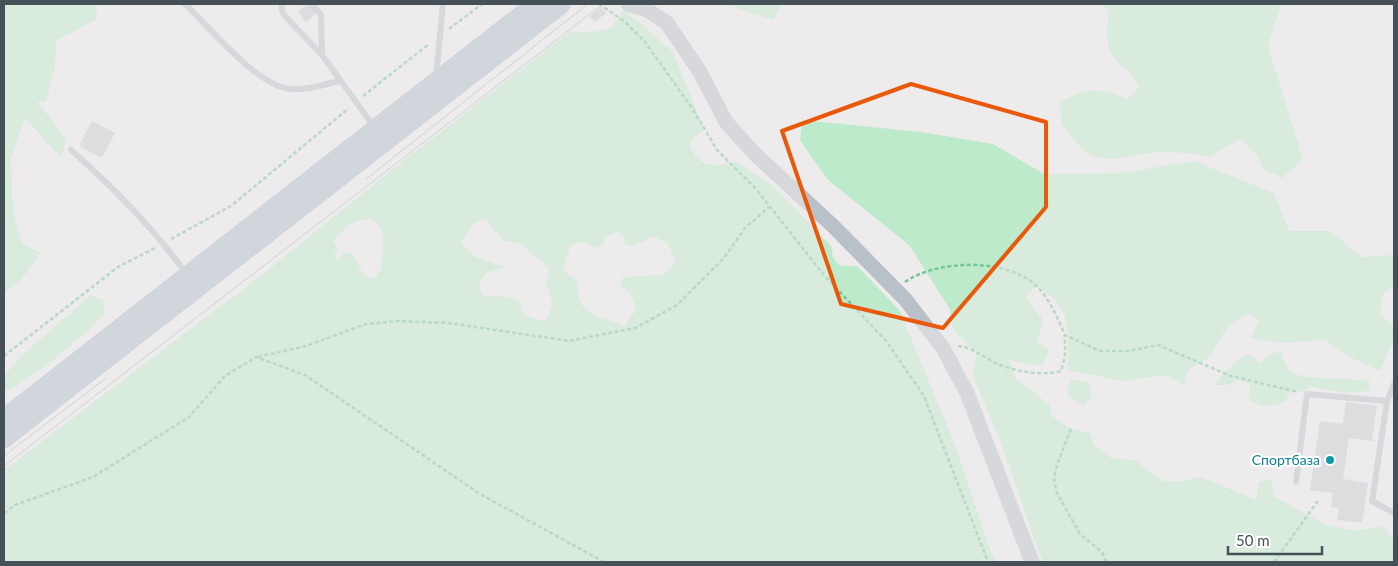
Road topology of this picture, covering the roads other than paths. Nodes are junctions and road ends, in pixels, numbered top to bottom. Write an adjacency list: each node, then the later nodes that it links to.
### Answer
1 (185, 4): 9 (lane)
2 (281, 4): 8 (lane)
3 (312, 4): 8 (lane)
4 (442, 4): 10 (lane)
5 (536, 4): 10 (main road)
6 (561, 4): 17 (main road)
7 (628, 4): 20 (street)
8 (322, 55): 9 (lane)
9 (339, 81): 11 (lane)
10 (435, 82): 11 (main road)
11 (376, 129): 13 (main road)
12 (71, 150): 13 (lane)
13 (188, 276): 16 (main road)
14 (1394, 384): 15 (lane)
15 (1387, 401): 18 (lane); 19 (lane)
16 (4, 419)
17 (4, 438)
18 (1296, 482)
19 (1394, 513)
20 (1032, 562)

